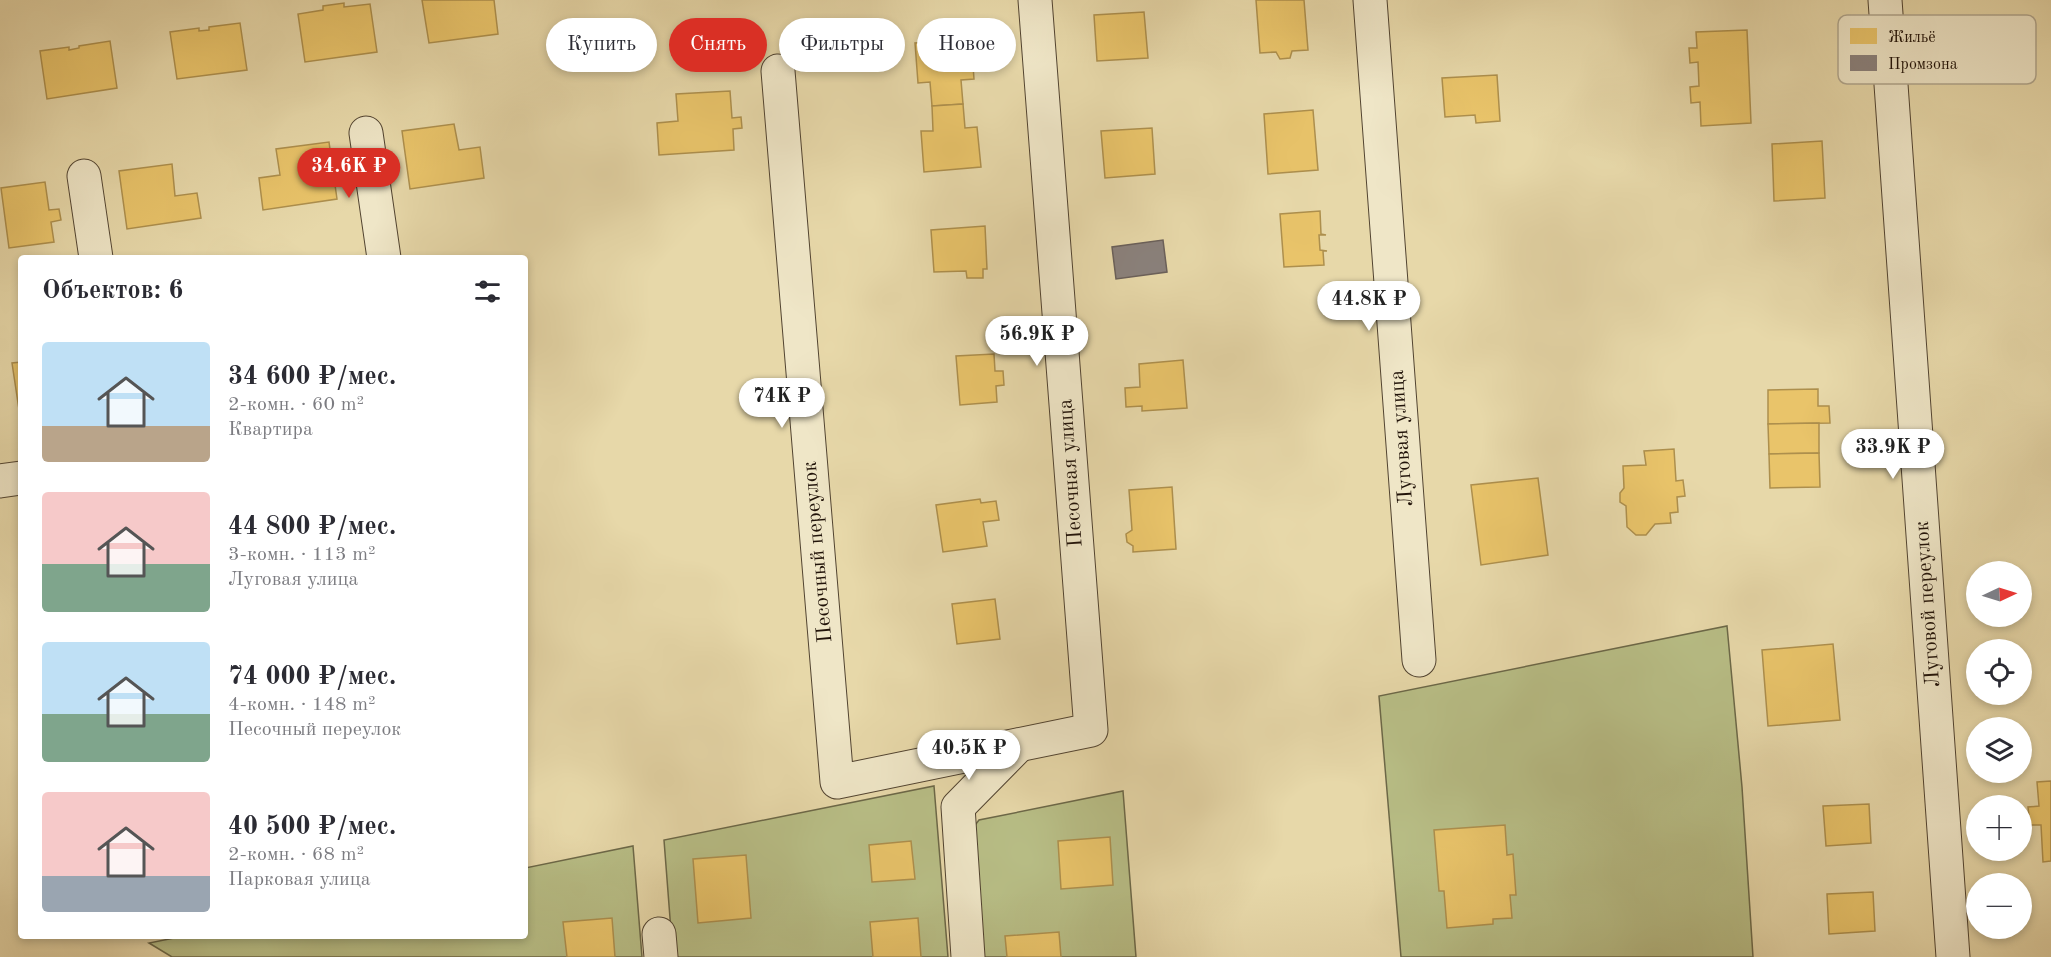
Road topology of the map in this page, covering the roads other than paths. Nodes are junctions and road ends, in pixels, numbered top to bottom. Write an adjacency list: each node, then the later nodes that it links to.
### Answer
1 (1035, 0): 14 (street, Песочная улица)
2 (1370, 0): 13 (street, Луговая улица)
3 (1885, 0): 4 (street, Луговой переулок)
4 (1886, 15)
5 (778, 71): 14 (street, Песочный переулок)
6 (1891, 84): 16 (street, Луговой переулок)
7 (366, 133): 10 (street)
8 (84, 176): 9 (street)
9 (96, 255)
10 (384, 255)
11 (18, 478): 12 (street)
12 (0, 481)
13 (1419, 660)
14 (1019, 745): 15 (street)
15 (968, 957)
16 (1953, 957)

